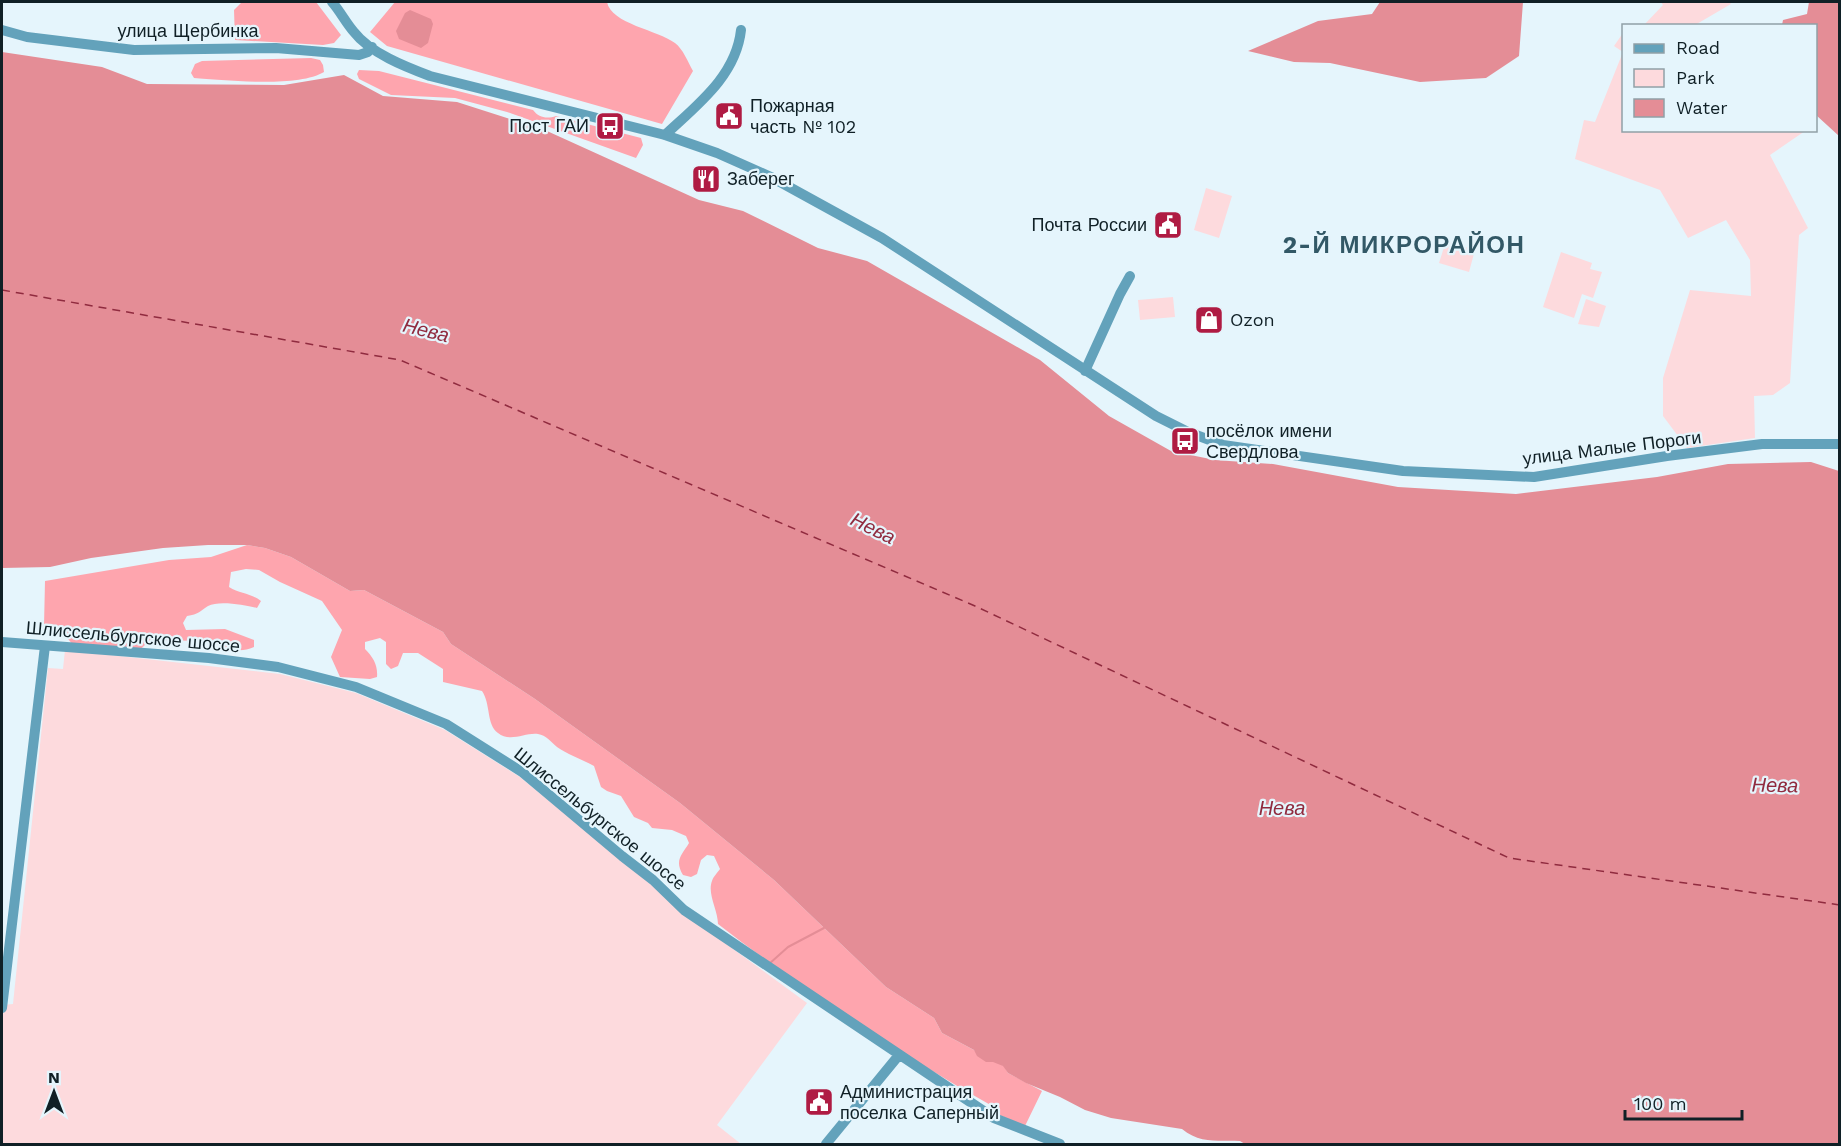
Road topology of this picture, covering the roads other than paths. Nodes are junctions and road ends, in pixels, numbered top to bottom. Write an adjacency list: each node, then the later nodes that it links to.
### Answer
1 (332, 2): 4 (street, улица Малые Пороги)
2 (2, 30): 4 (street, улица Щербинка)
3 (741, 30): 5 (street)
4 (372, 47): 5 (street, улица Малые Пороги)
5 (665, 135): 7 (street, улица Малые Пороги)
6 (1130, 276): 7 (street)
7 (1085, 371): 8 (street, улица Малые Пороги)
8 (1839, 444)
9 (2, 642): 10 (street, Шлиссельбургское шоссе)
10 (45, 646): 11 (street); 12 (street, Шлиссельбургское шоссе)
11 (2, 1008)
12 (899, 1055): 13 (street); 14 (street, Шлиссельбургское шоссе)
13 (826, 1144)
14 (1060, 1144)

